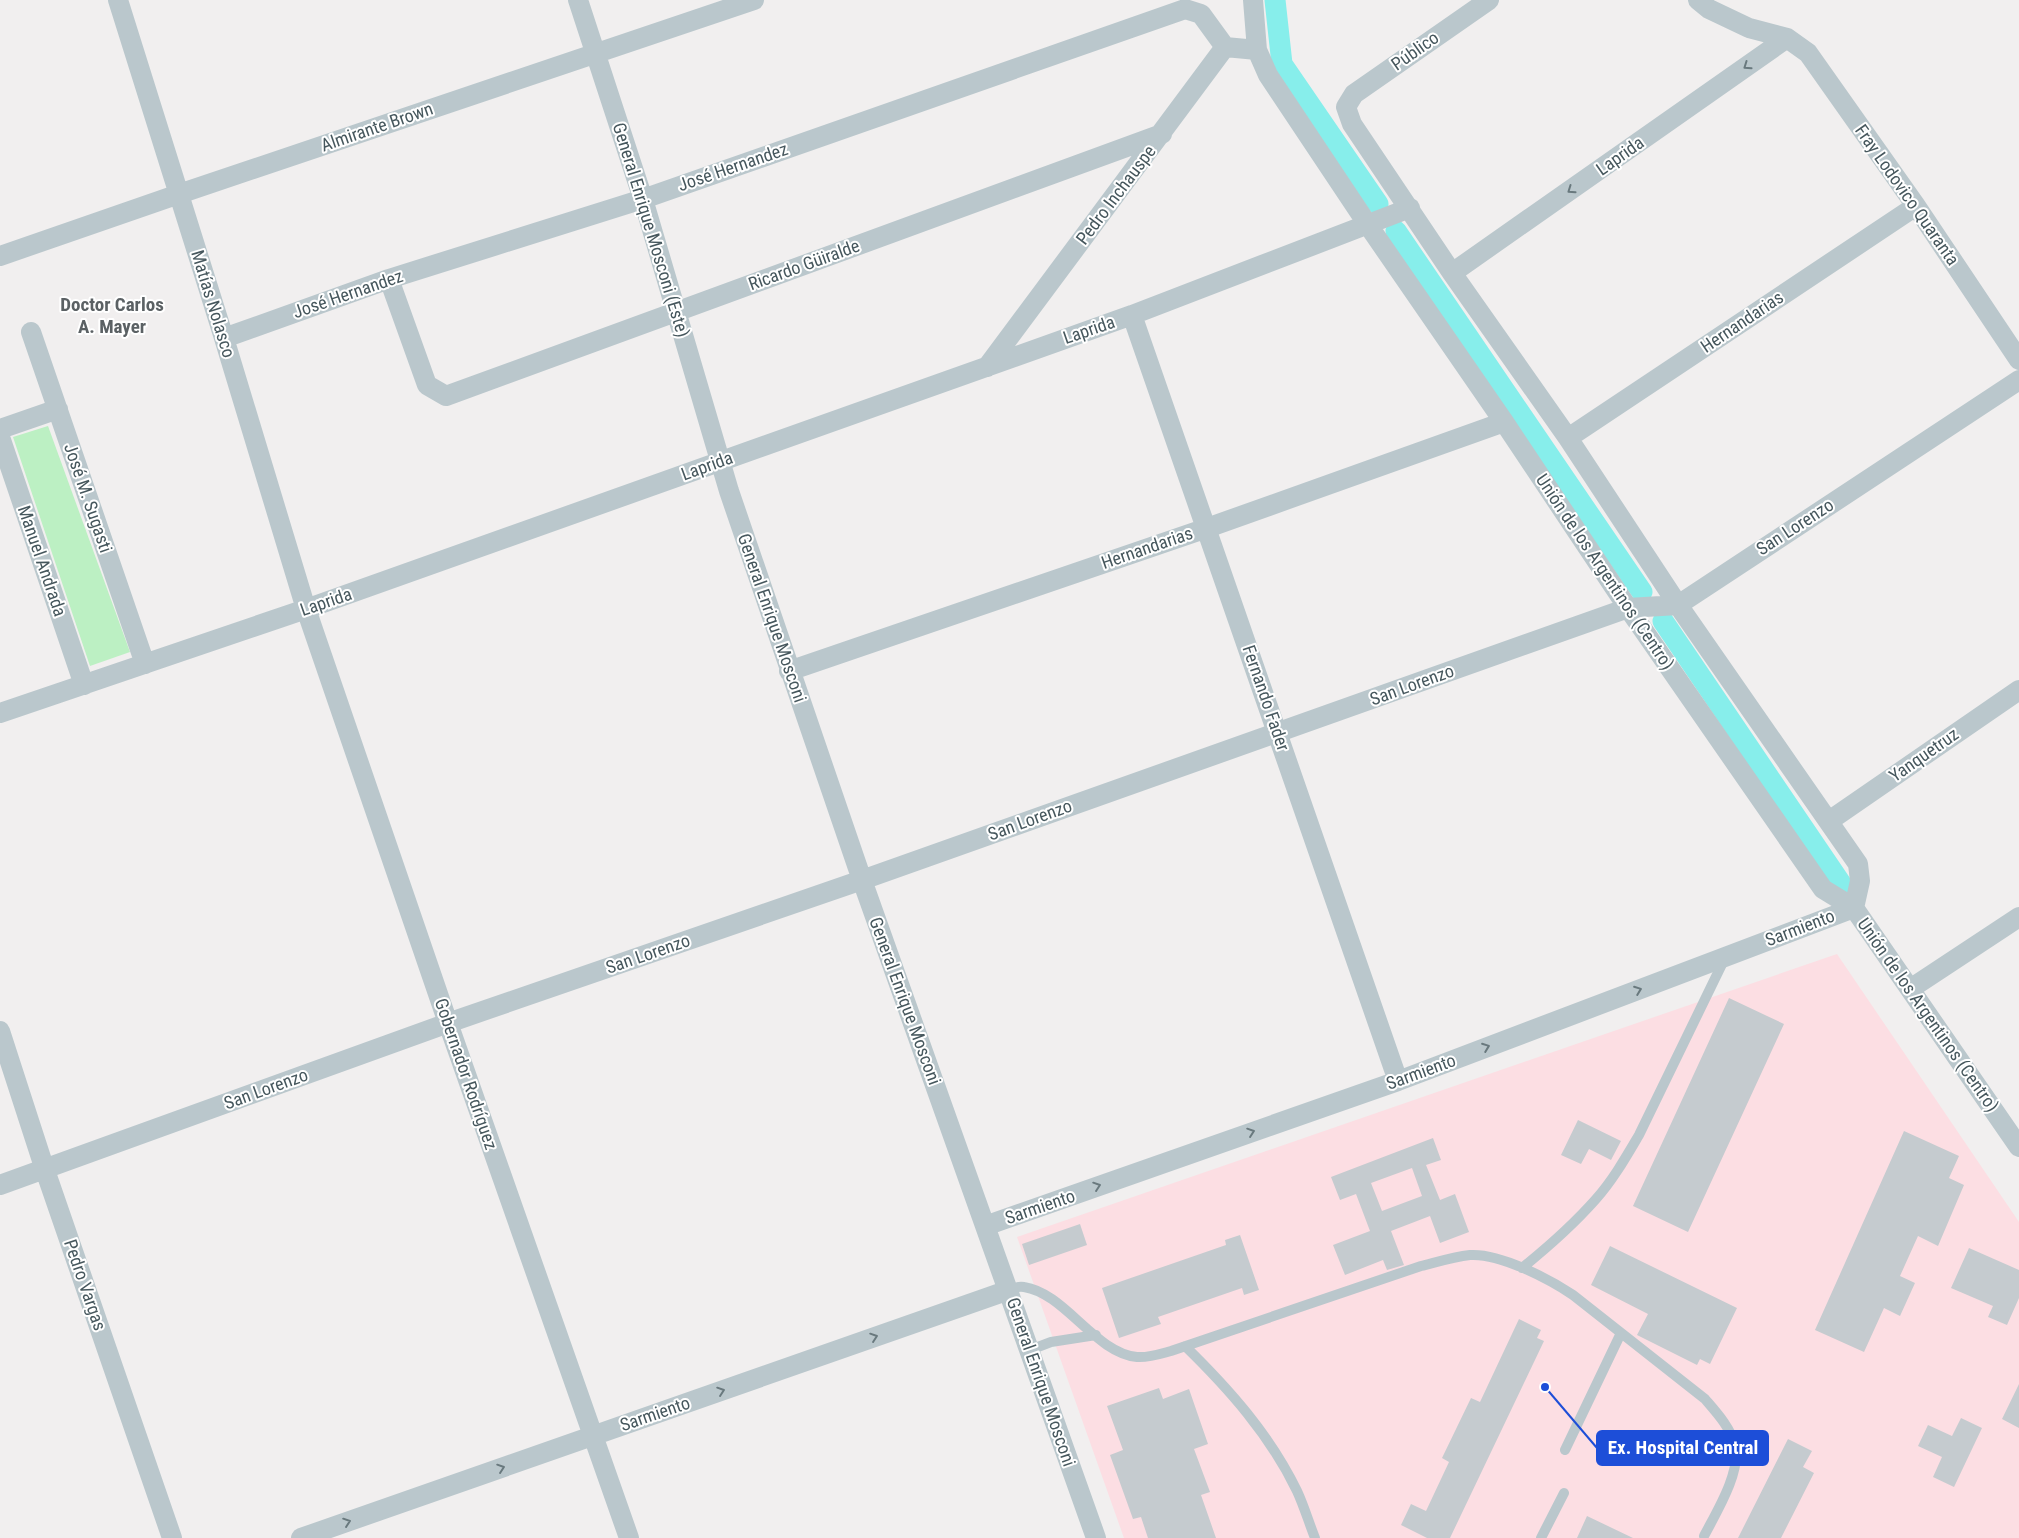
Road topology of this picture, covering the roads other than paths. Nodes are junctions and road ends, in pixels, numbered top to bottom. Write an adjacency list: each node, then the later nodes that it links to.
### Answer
1 (118, 0): 13 (street, Matías Nolasco)
2 (578, 0): 10 (street, General Enrique Mosconi (Este))
3 (754, 0): 10 (street, Almirante Brown)
4 (1253, 0): 9 (street, Unión de los Argentinos (Centro))
5 (1489, 0): 11 (street, Público)
6 (1698, 0): 7 (street)
7 (1787, 38): 15 (street, Fray Lodovico Quaranta); 19 (street, Laprida, one-way to 19)
8 (1225, 48): 9 (street); 12 (street, Pedro Inchauspe); 14 (street, José Hernandez)
9 (1257, 50): 17 (street, Unión de los Argentinos (Centro))
10 (597, 52): 13 (street, Almirante Brown); 14 (street, General Enrique Mosconi (Este))
11 (1346, 107): 16 (street, Unión de los Argentinos (Centro))
12 (1162, 134): 21 (street, Ricardo Güiralde); 26 (street, Pedro Inchauspe)
13 (179, 194): 18 (street, Almirante Brown); 24 (street, Matías Nolasco)
14 (643, 199): 20 (street, José Hernandez); 21 (street, General Enrique Mosconi (Este))
15 (1916, 206): 25 (street, Fray Lodovico Quaranta); 32 (street, Hernandarias)
16 (1410, 208): 17 (street, Laprida); 19 (street, Unión de los Argentinos (Centro))
17 (1368, 225): 22 (street, Laprida); 29 (street, Unión de los Argentinos (Centro))
18 (0, 256)
19 (1452, 273): 32 (street, Unión de los Argentinos (Centro))
20 (389, 279): 21 (street, Ricardo Güiralde); 24 (street, José Hernandez)
21 (676, 312): 33 (street, General Enrique Mosconi (Este))
22 (1132, 315): 26 (street, Laprida); 34 (street, Fernando Fader)
23 (31, 332): 28 (street, José M. Sugasti)
24 (224, 338): 37 (street, Matías Nolasco)
25 (2019, 360)
26 (987, 366): 33 (street, Laprida)
27 (2019, 380): 35 (street, San Lorenzo)
28 (58, 409): 30 (street); 38 (street, José M. Sugasti)
29 (1504, 422): 34 (street, Hernandarias); 36 (street, Unión de los Argentinos (Centro))
30 (0, 429)
31 (0, 437): 40 (street, Manuel Andrada)
32 (1568, 438): 35 (street, Unión de los Argentinos (Centro))
33 (719, 462): 37 (street, Laprida); 39 (street, General Enrique Mosconi)
34 (1207, 528): 39 (street, Hernandarias); 43 (street, Fernando Fader)
35 (1678, 605): 36 (street, San Lorenzo); 44 (street, Unión de los Argentinos (Centro))
36 (1628, 608): 43 (street, San Lorenzo); 46 (street, Unión de los Argentinos (Centro))
37 (306, 610): 38 (street, Laprida); 50 (street, Gobernador Rodríguez)
38 (145, 664): 40 (street, Laprida)
39 (789, 670): 45 (street, General Enrique Mosconi)
40 (84, 685): 42 (street, Laprida)
41 (2019, 690): 44 (street, Yanquetruz)
42 (0, 714)
43 (1278, 732): 45 (street, San Lorenzo); 52 (street, Fernando Fader)
44 (1829, 821): 46 (street, Unión de los Argentinos (Centro))
45 (862, 880): 50 (street, San Lorenzo); 56 (street, General Enrique Mosconi)
46 (1854, 908): 48 (street, Sarmiento); 49 (street, Unión de los Argentinos (Centro))
47 (2019, 917): 49 (street)
48 (1725, 957): 52 (street, Sarmiento, one-way to 48); 57 (lane)
49 (1910, 989): 53 (street, Unión de los Argentinos (Centro))
50 (448, 1023): 54 (street, San Lorenzo); 63 (street, Gobernador Rodríguez)
51 (0, 1031): 54 (street, Pedro Vargas)
52 (1398, 1080): 56 (street, Sarmiento, one-way to 52)
53 (2019, 1147)
54 (45, 1170): 55 (street, San Lorenzo); 67 (street, Pedro Vargas)
55 (0, 1186)
56 (985, 1226): 58 (street, General Enrique Mosconi)
57 (1522, 1268): 59 (lane); 61 (lane)
58 (1009, 1290): 60 (lane); 62 (street, General Enrique Mosconi); 63 (street, Sarmiento, one-way to 58)
59 (1621, 1333): 64 (lane); 66 (lane)
60 (1096, 1336): 61 (lane); 62 (lane)
61 (1185, 1346): 71 (lane)
62 (1030, 1350): 70 (street, General Enrique Mosconi)
63 (592, 1436): 68 (street, Sarmiento, one-way to 63); 69 (street, Gobernador Rodríguez)
64 (1564, 1450)
65 (1564, 1493): 72 (lane)
66 (1704, 1536)
67 (172, 1538)
68 (301, 1538)
69 (629, 1538)
70 (1096, 1538)
71 (1315, 1538)
72 (1541, 1538)

